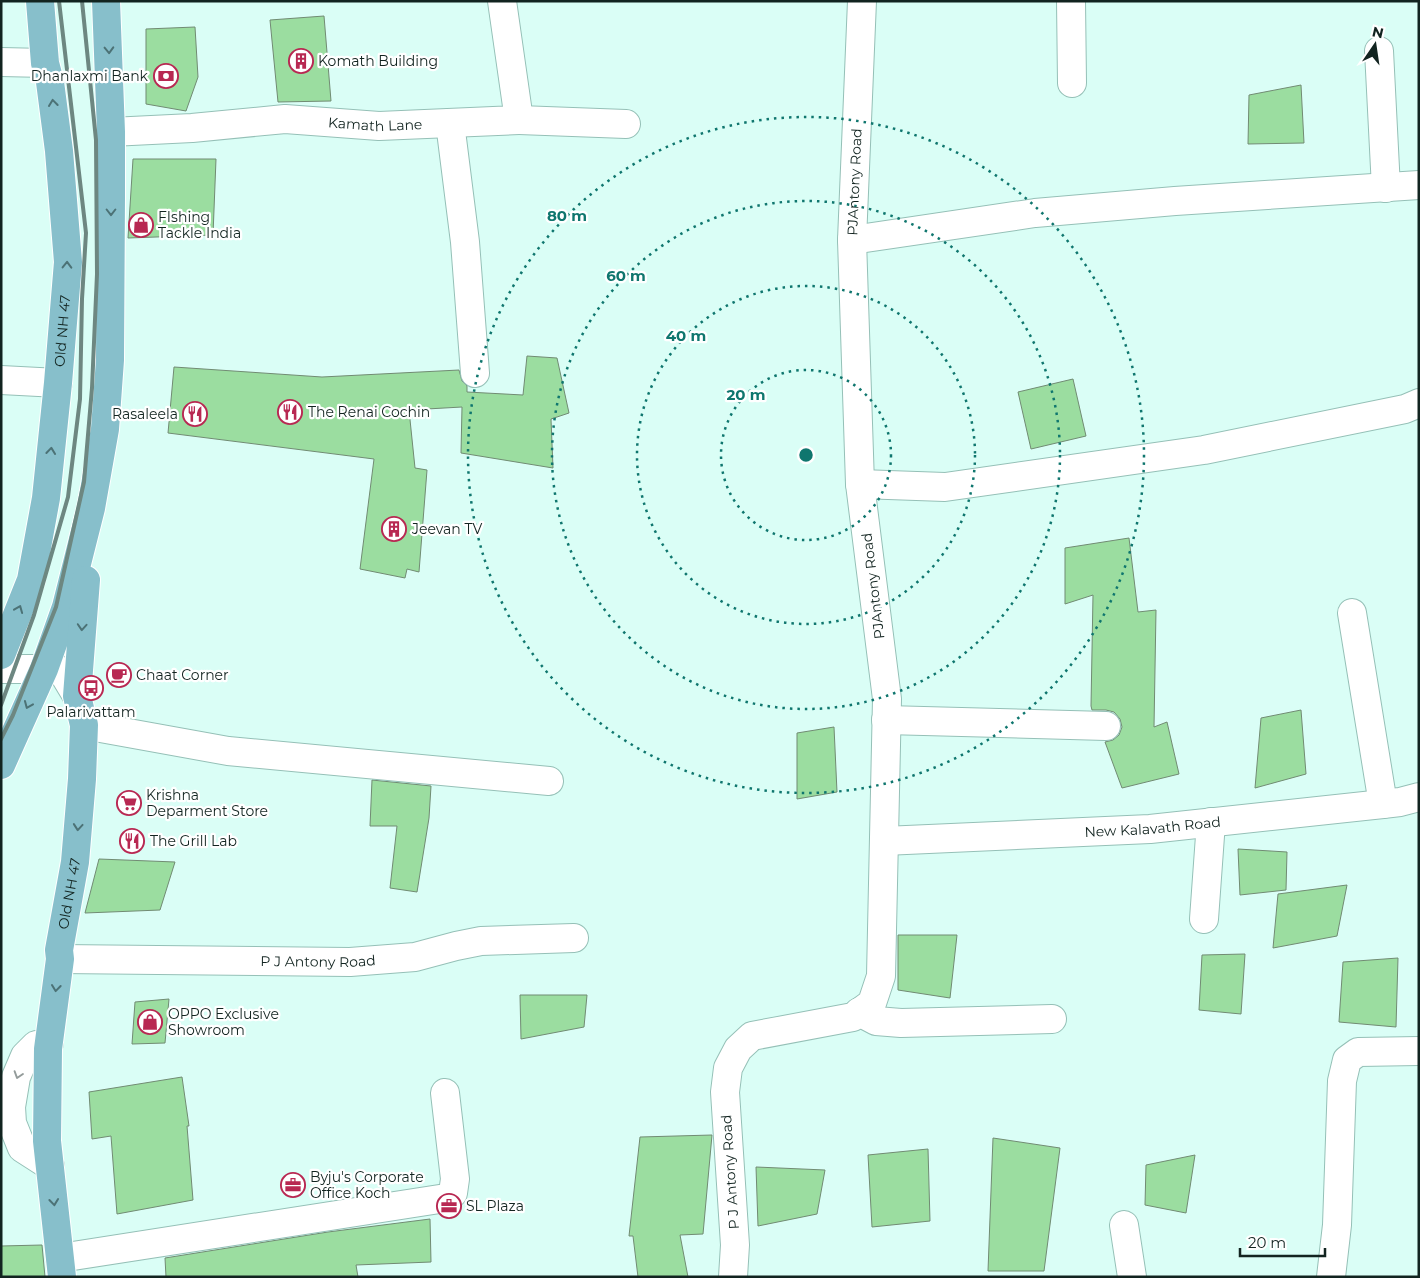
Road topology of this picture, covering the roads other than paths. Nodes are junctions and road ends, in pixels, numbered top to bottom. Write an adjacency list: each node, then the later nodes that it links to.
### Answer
1 (40, 1): 8 (main road, Old NH 47)
2 (106, 1): 13 (main road, Old NH 47, one-way to 13)
3 (502, 1): 10 (street)
4 (862, 1): 16 (street, PJAntony Road)
5 (1071, 1): 9 (street)
6 (1379, 51): 15 (street)
7 (1, 62): 8 (street)
8 (45, 63): 19 (main road, Old NH 47, one-way to 8)
9 (1072, 83)
10 (519, 120): 11 (street, Kamath Lane); 12 (street, Kamath Lane)
11 (450, 123): 13 (street, Kamath Lane); 17 (street)
12 (626, 124)
13 (111, 132): 22 (main road, Old NH 47, one-way to 22)
14 (1419, 186): 15 (street)
15 (1386, 188): 16 (street)
16 (852, 240): 21 (street, PJAntony Road)
17 (475, 373)
18 (1, 380): 19 (street)
19 (58, 383): 24 (main road, Old NH 47, one-way to 19)
20 (1419, 403): 21 (street)
21 (860, 484): 28 (street, PJAntony Road)
22 (91, 508): 26 (main road, Old NH 47); 27 (main road, Old NH 47, one-way to 27)
23 (1352, 613): 34 (street)
24 (1, 655)
25 (1, 669): 26 (street)
26 (44, 669): 27 (street); 31 (main road, Old NH 47, one-way to 31)
27 (77, 696): 29 (main road, Old NH 47)
28 (886, 720): 30 (street); 36 (street, PJAntony Road)
29 (84, 725): 32 (street); 39 (main road, Old NH 47, one-way to 39)
30 (1106, 726)
31 (1, 765)
32 (550, 781)
33 (1419, 797): 34 (street, New Kalavath Road)
34 (1383, 804): 35 (street, New Kalavath Road)
35 (1212, 822): 36 (street, New Kalavath Road); 37 (street)
36 (884, 841): 40 (street, PJAntony Road)
37 (1204, 920)
38 (574, 938): 39 (street, P J Antony Road)
39 (60, 959): 42 (main road, Old NH 47, one-way to 42)
40 (859, 1012): 41 (street); 44 (street, PJAntony Road)
41 (1052, 1019)
42 (49, 1043): 46 (street, one-way to 46); 47 (main road, Old NH 47)
43 (1419, 1051): 52 (street)
44 (728, 1068): 50 (street, P J Antony Road)
45 (445, 1093): 49 (street)
46 (10, 1134): 47 (street)
47 (50, 1166): 49 (main road, Old NH 47, one-way to 49)
48 (1124, 1225): 51 (street)
49 (61, 1268)
50 (734, 1277)
51 (1132, 1277)
52 (1331, 1277)

